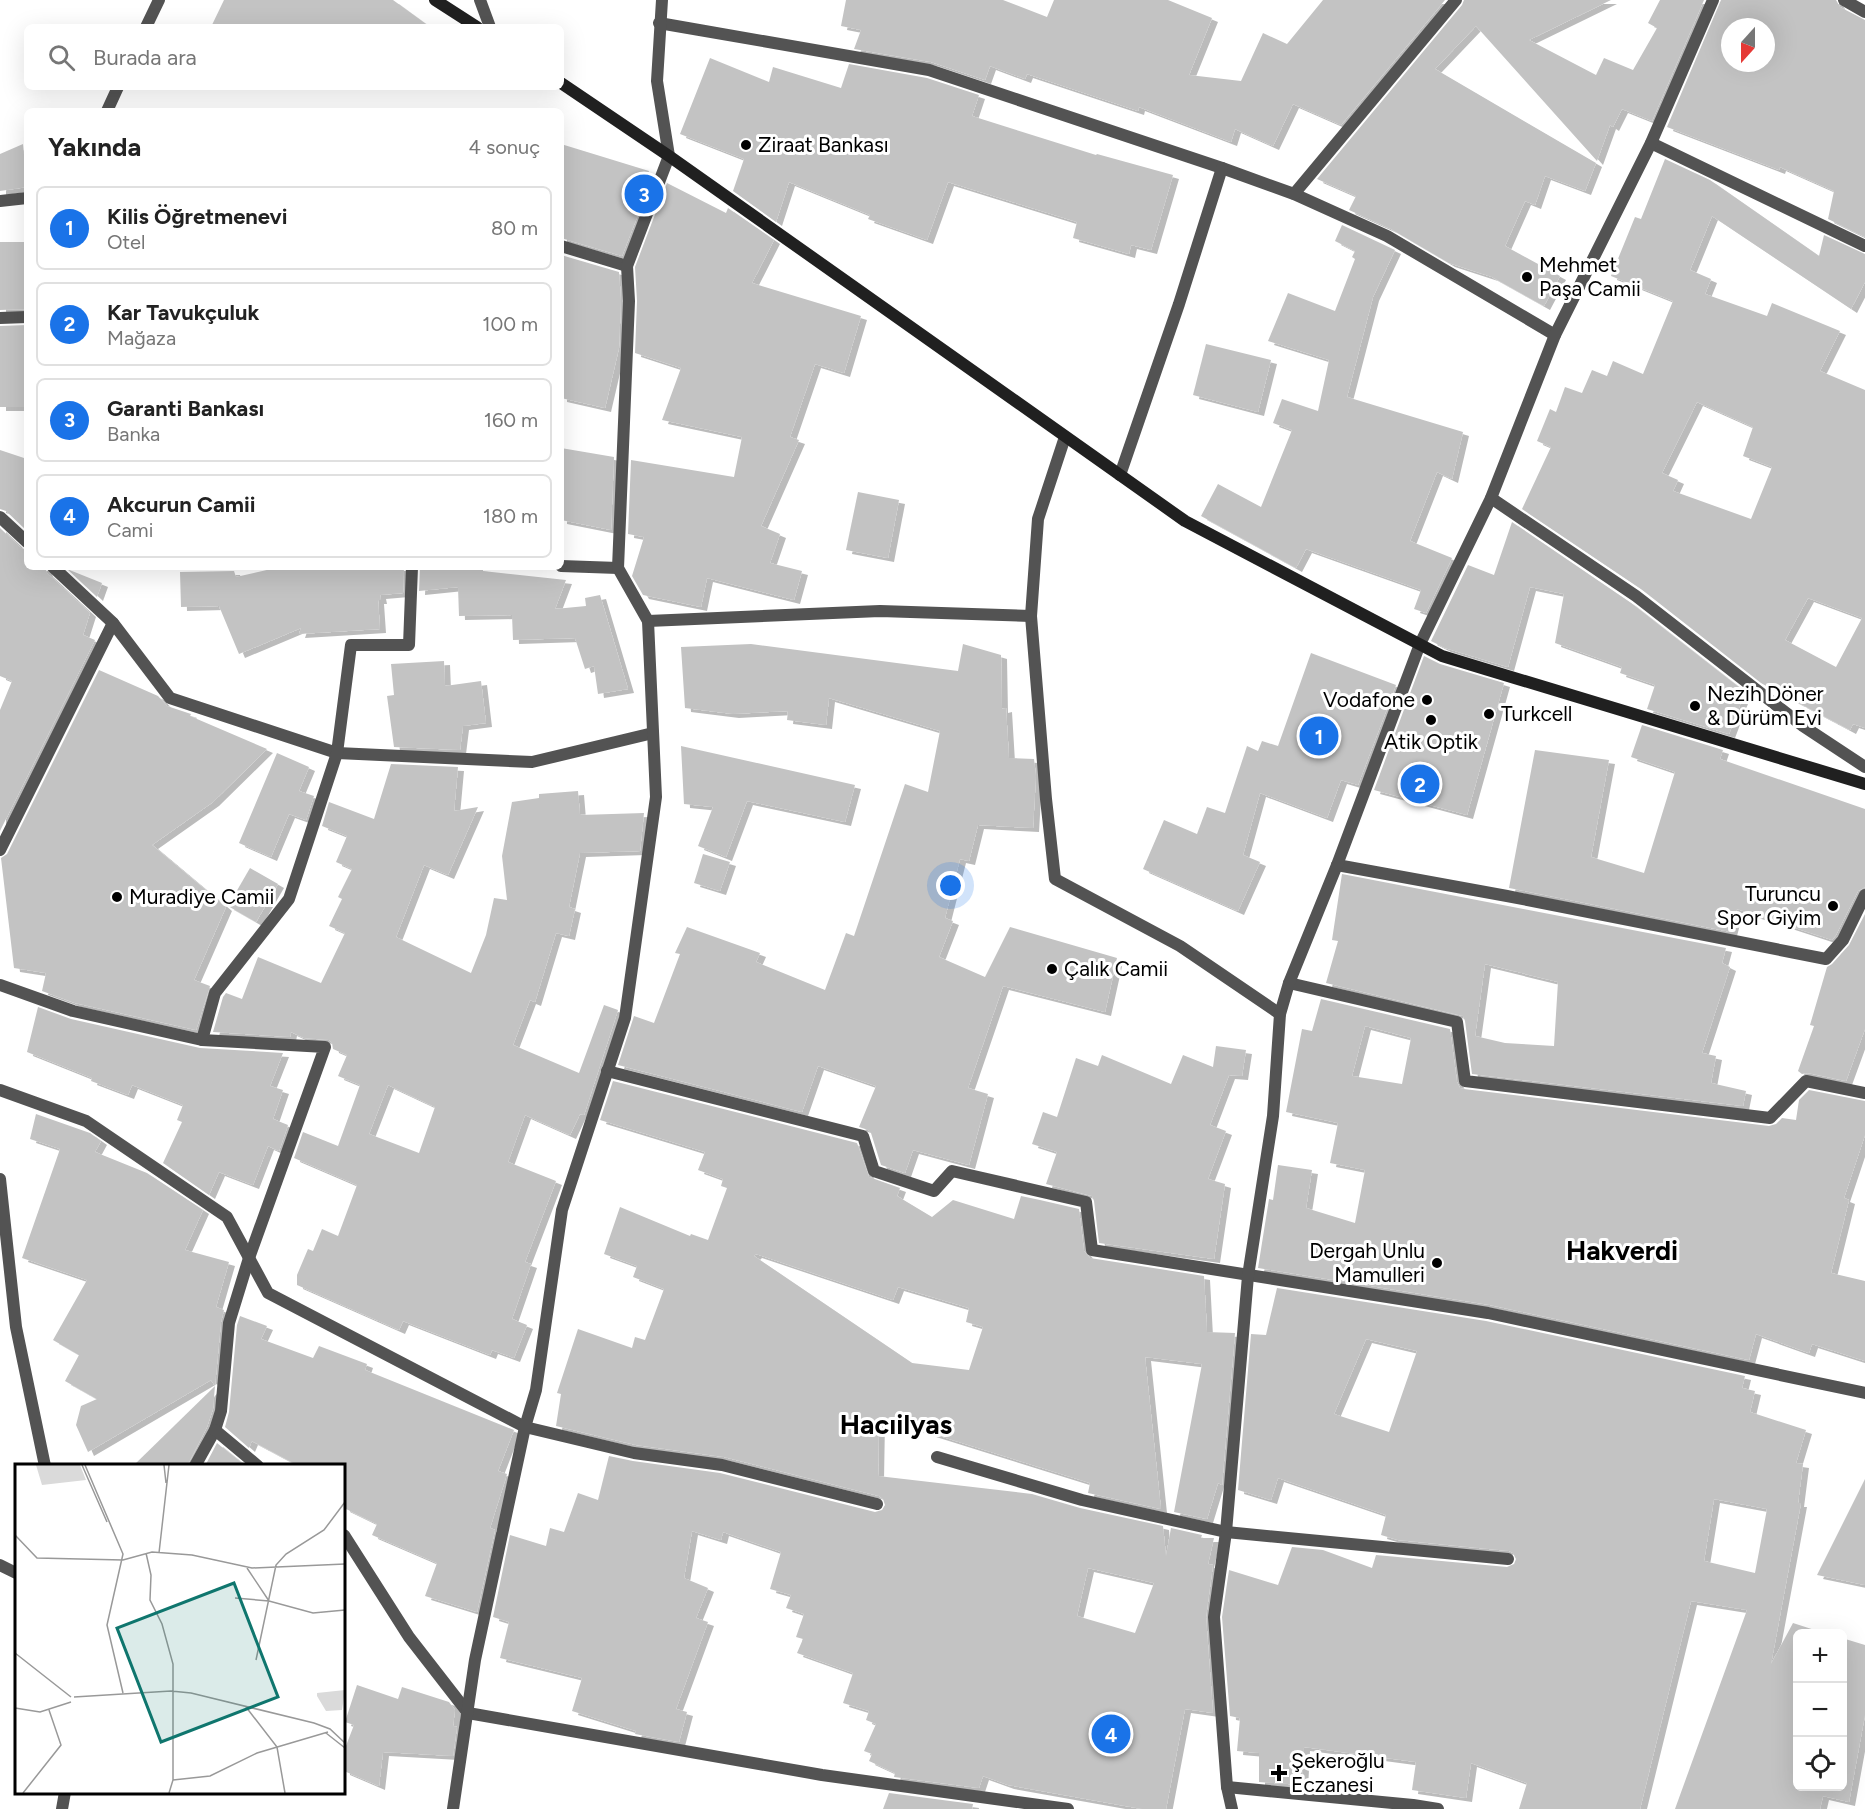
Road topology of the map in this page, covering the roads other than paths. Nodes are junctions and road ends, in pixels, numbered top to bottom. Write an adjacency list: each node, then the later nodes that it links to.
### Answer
1 (159, 0): 10 (street)
2 (435, 0): 11 (main road)
3 (480, 0): 12 (street)
4 (662, 0): 9 (street)
5 (1456, 0): 19 (street)
6 (1713, 0): 16 (street)
7 (1844, 0): 8 (street)
8 (1865, 12)
9 (659, 23): 17 (street); 18 (street)
10 (147, 24)
11 (472, 24)
12 (489, 24)
13 (564, 85): 17 (main road)
14 (117, 90): 15 (street)
15 (108, 108)
16 (1651, 143): 22 (street); 27 (street)
17 (669, 156): 24 (street); 28 (main road)
18 (1222, 168): 19 (street); 29 (street)
19 (1294, 194): 27 (street)
20 (24, 198): 21 (street)
21 (0, 201)
22 (1865, 246)
23 (564, 247): 24 (street)
24 (627, 266): 34 (street)
25 (24, 317): 26 (street)
26 (0, 318)
27 (1555, 335): 30 (street)
28 (1065, 437): 29 (main road); 37 (street)
29 (1120, 475): 40 (main road)
30 (1491, 498): 40 (street); 43 (street)
31 (0, 517): 32 (street)
32 (24, 539)
33 (564, 566): 34 (street)
34 (618, 568): 38 (street)
35 (57, 570): 39 (street)
36 (412, 570): 42 (street)
37 (1031, 616): 38 (street); 50 (street)
38 (648, 621): 41 (street)
39 (113, 623): 42 (street); 45 (street)
40 (1420, 644): 44 (main road); 46 (street)
41 (653, 733): 42 (street); 52 (street)
42 (338, 753): 51 (street)
43 (1865, 767)
44 (1865, 784)
45 (0, 850)
46 (1336, 865): 47 (street); 48 (street)
47 (1865, 895)
48 (1289, 983): 50 (street); 54 (street)
49 (0, 985): 51 (street)
50 (1280, 1014): 57 (street)
51 (202, 1040): 56 (street)
52 (607, 1071): 57 (street); 59 (street)
53 (0, 1090): 56 (street)
54 (1865, 1093)
55 (0, 1179): 62 (street)
56 (249, 1258): 59 (street); 60 (street)
57 (1248, 1276): 58 (street); 66 (street)
58 (1865, 1393)
59 (525, 1427): 65 (street); 71 (street)
60 (215, 1431): 63 (street); 64 (street)
61 (937, 1457): 66 (street)
62 (45, 1464)
63 (196, 1464)
64 (256, 1464)
65 (877, 1504)
66 (1226, 1532): 68 (street); 72 (street)
67 (345, 1537): 71 (street)
68 (1508, 1559)
69 (0, 1565): 70 (street)
70 (15, 1572)
71 (468, 1713): 75 (street); 76 (street)
72 (1227, 1787): 77 (street); 78 (street)
73 (65, 1794): 74 (street)
74 (62, 1809)
75 (453, 1809)
76 (1068, 1809)
77 (1232, 1809)
78 (1438, 1809)

